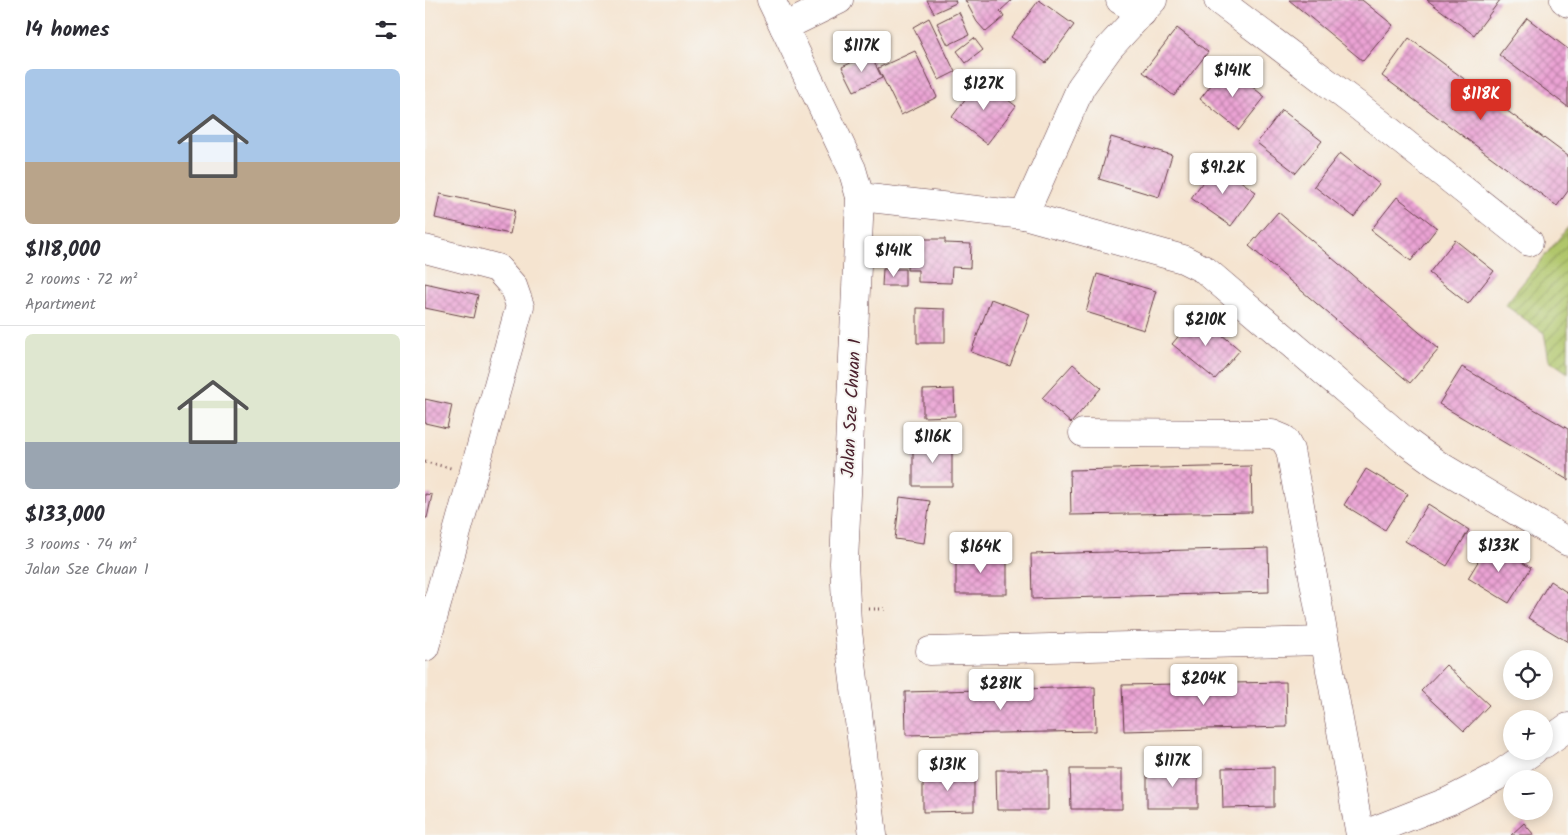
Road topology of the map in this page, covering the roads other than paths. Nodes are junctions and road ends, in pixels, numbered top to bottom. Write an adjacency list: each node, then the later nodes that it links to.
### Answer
1 (771, 0): 7 (street, Jalan Sze Chuan 1)
2 (839, 0): 7 (street)
3 (1218, 0): 10 (street)
4 (1563, 0): 5 (street)
5 (1568, 3)
6 (1138, 4): 9 (street)
7 (784, 28): 8 (street, Jalan Sze Chuan 1)
8 (860, 197): 9 (street); 21 (street, Jalan Sze Chuan 1)
9 (1024, 215): 13 (street)
10 (1529, 242)
11 (425, 249): 15 (street)
12 (1083, 433): 14 (street)
13 (1568, 542)
14 (1323, 641): 16 (street); 22 (street)
15 (425, 647)
16 (931, 652)
17 (1568, 727): 18 (street)
18 (1553, 738)
19 (1520, 760): 20 (street)
20 (1394, 830): 22 (street)
21 (873, 835)
22 (1361, 835)

